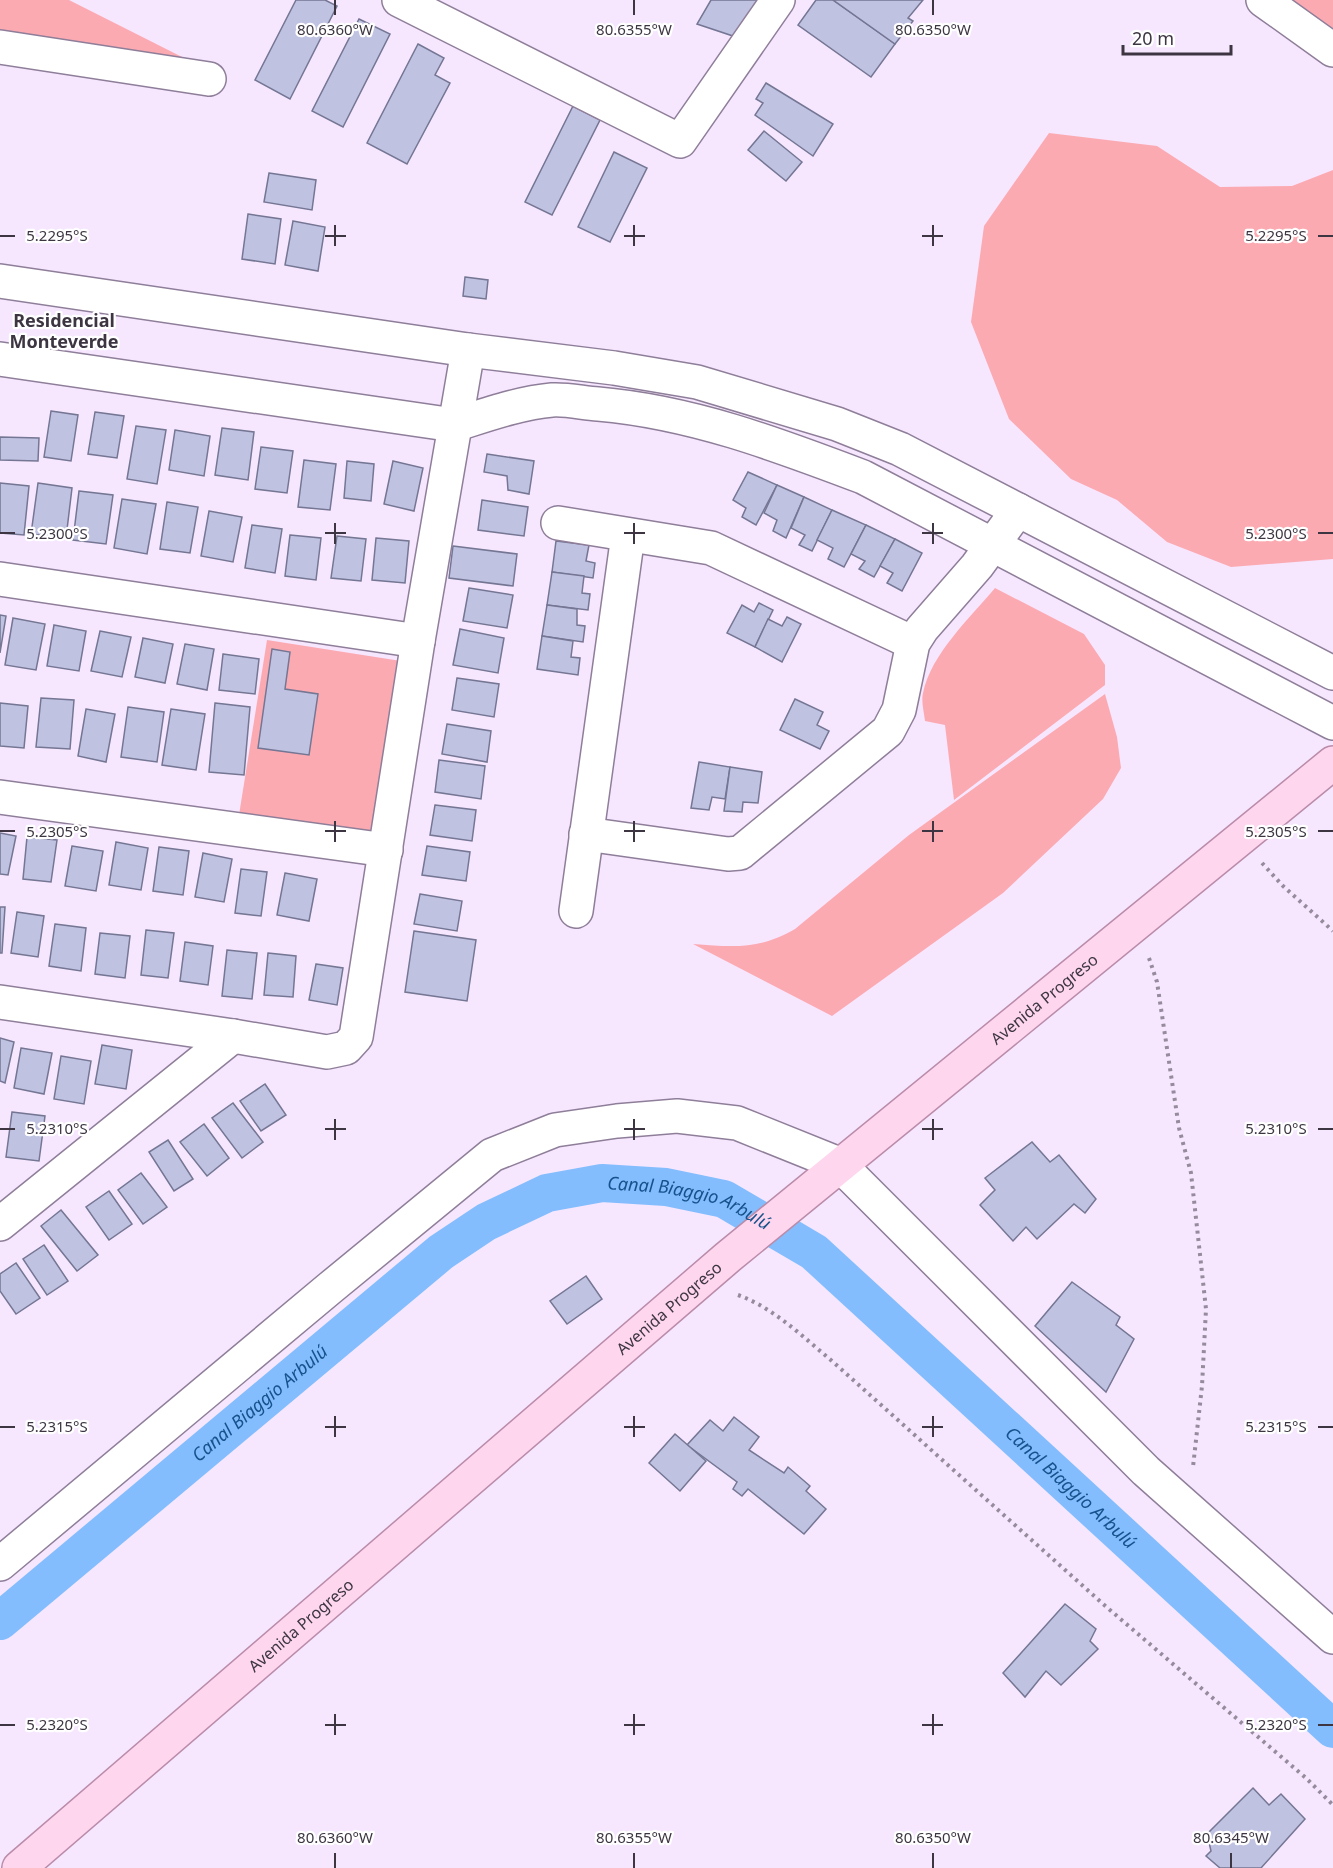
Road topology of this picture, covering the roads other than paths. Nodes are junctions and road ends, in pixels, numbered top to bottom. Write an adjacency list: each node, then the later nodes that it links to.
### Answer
1 (399, 0): 2 (street)
2 (778, 0)
3 (1263, 0): 5 (street)
4 (0, 47): 6 (street)
5 (1333, 50)
6 (209, 79)
7 (0, 281): 8 (street)
8 (468, 350): 10 (street); 12 (street)
9 (0, 360): 12 (street)
10 (614, 368): 11 (street); 13 (street)
11 (610, 405): 12 (street); 16 (street)
12 (454, 425): 18 (street)
13 (1018, 510): 16 (street); 20 (street)
14 (558, 523): 15 (street)
15 (628, 535): 19 (street); 24 (street)
16 (993, 545): 19 (street); 21 (street)
17 (0, 579): 18 (street)
18 (418, 641): 25 (street)
19 (913, 643): 24 (street)
20 (1333, 673)
21 (1333, 723)
22 (1333, 763): 29 (main road, Avenida Progreso)
23 (0, 797): 25 (street)
24 (586, 834): 26 (street)
25 (386, 850): 28 (street)
26 (576, 910)
27 (0, 1002): 28 (street)
28 (233, 1036): 30 (street)
29 (839, 1164): 31 (street); 32 (street); 33 (main road, Avenida Progreso)
30 (7, 1213)
31 (0, 1564)
32 (1333, 1637)
33 (19, 1868)

